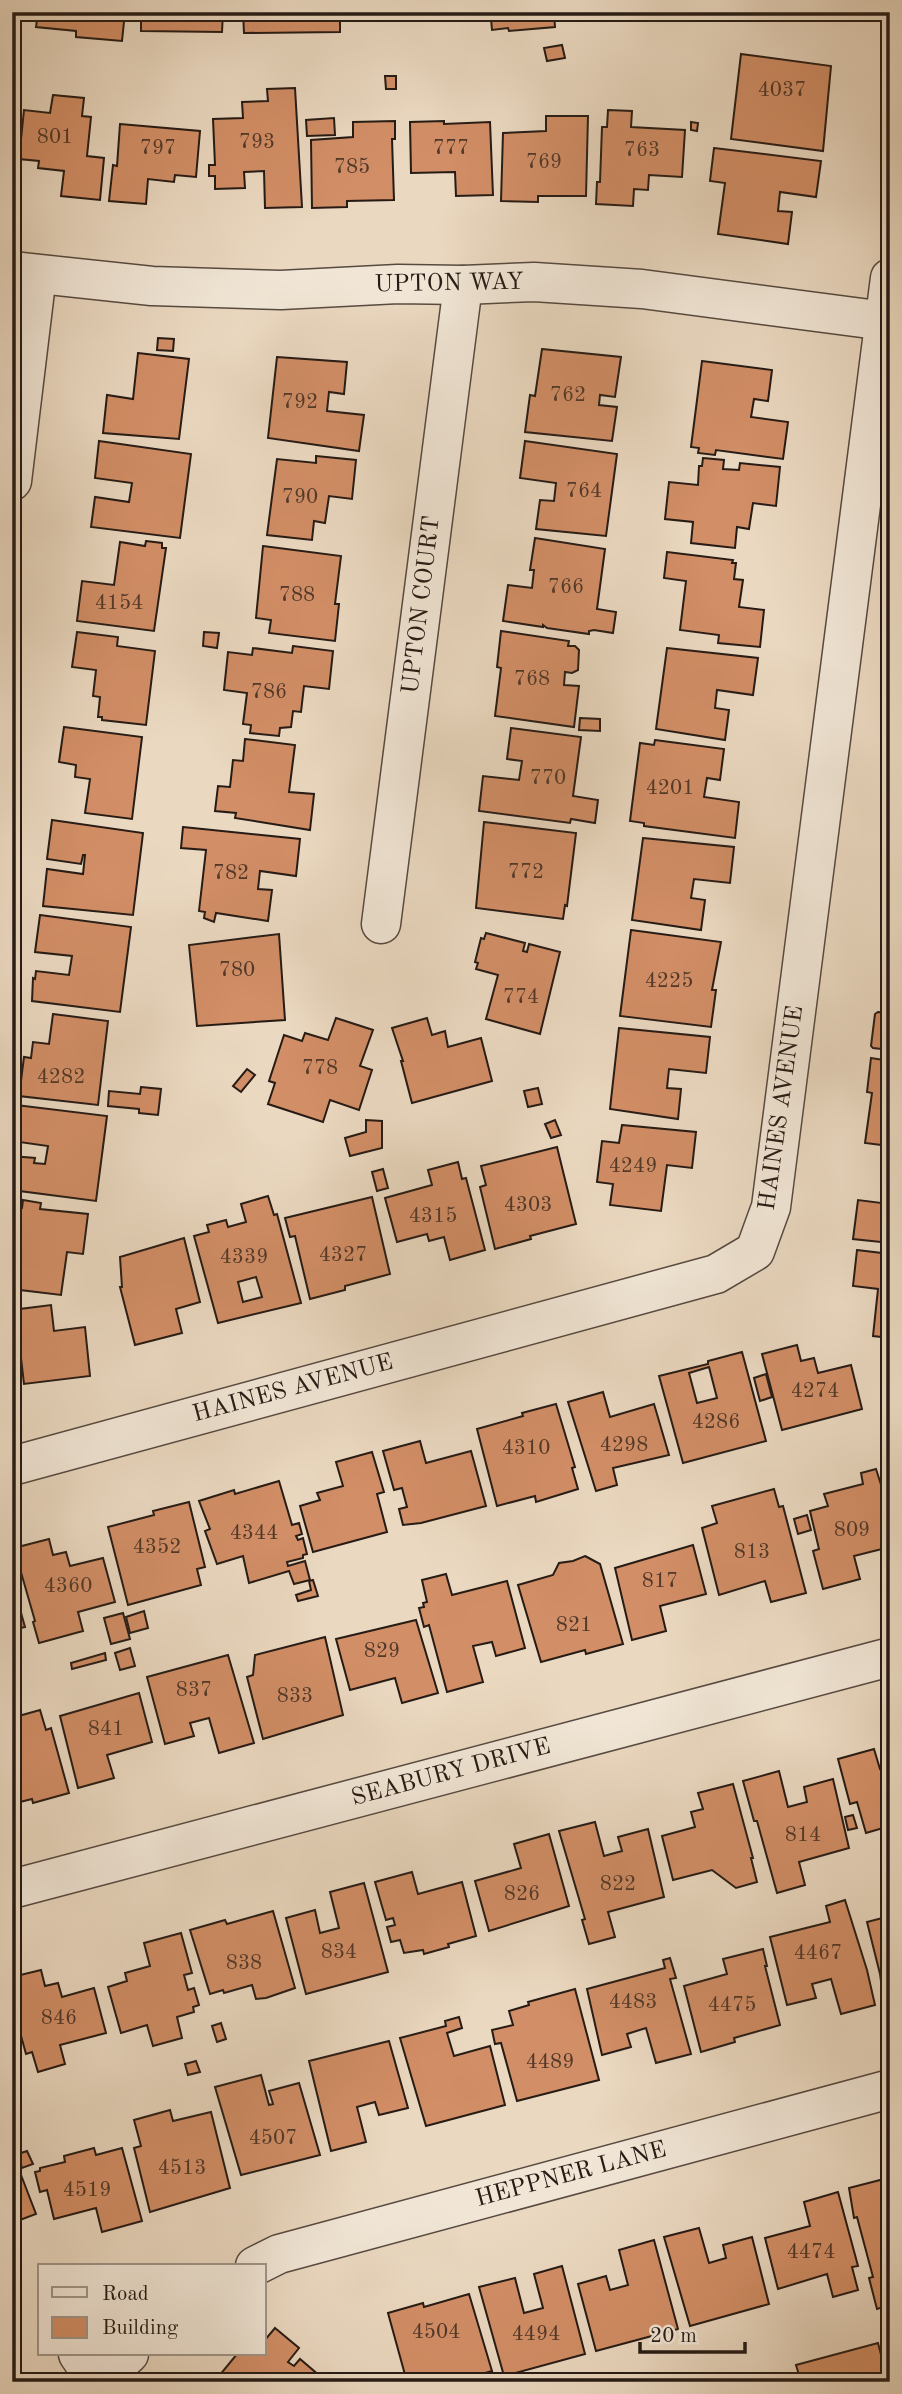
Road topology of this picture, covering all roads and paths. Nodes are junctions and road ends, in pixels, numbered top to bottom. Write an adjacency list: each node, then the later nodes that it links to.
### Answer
1 (24, 273): 3 (street, UPTON WAY); 5 (street)
2 (890, 278): 4 (street, HAINES AVENUE)
3 (463, 285): 4 (street, UPTON WAY); 6 (street, UPTON COURT)
4 (884, 321): 7 (street, HAINES AVENUE)
5 (12, 481)
6 (381, 924)
7 (12, 1466)
8 (890, 1657): 9 (street, SEABURY DRIVE)
9 (12, 1889)
10 (890, 2089): 11 (street, HEPPNER LANE)
11 (259, 2264)
12 (79, 2356): 14 (street)
13 (127, 2356): 14 (street)
14 (98, 2382)

